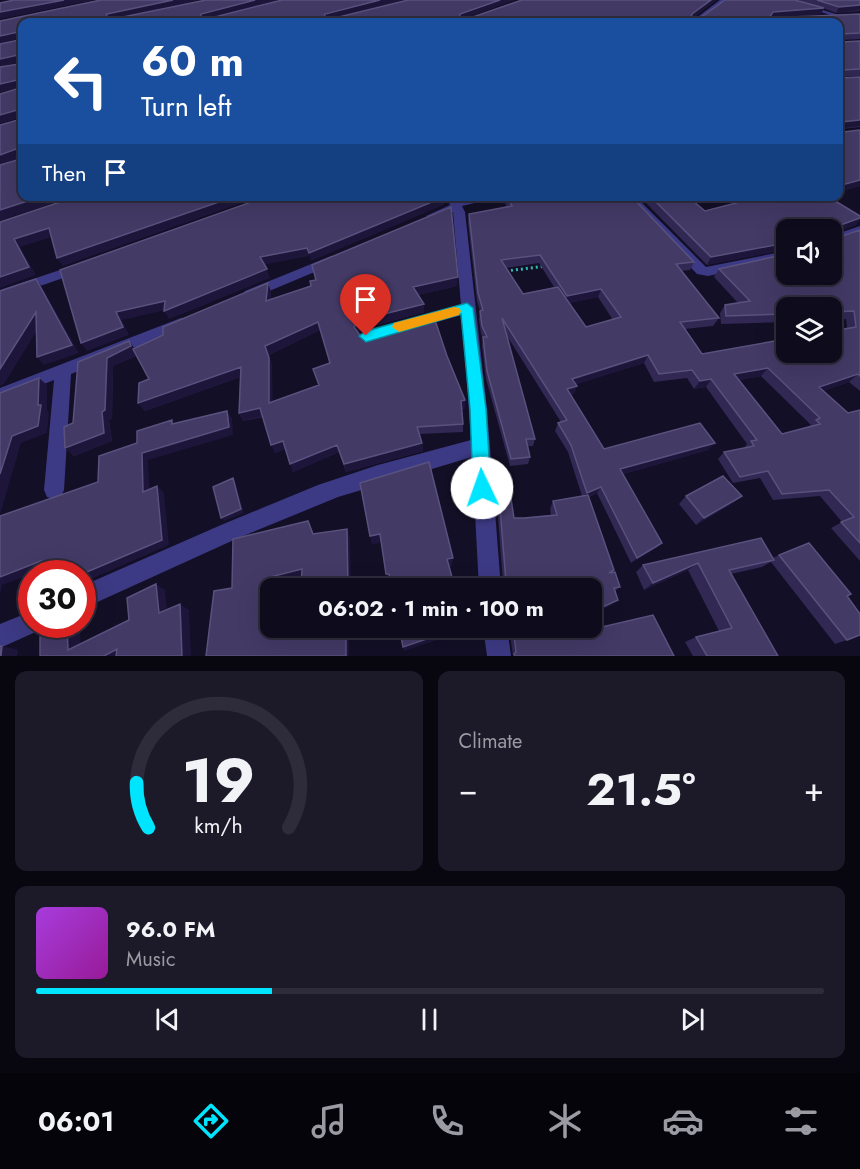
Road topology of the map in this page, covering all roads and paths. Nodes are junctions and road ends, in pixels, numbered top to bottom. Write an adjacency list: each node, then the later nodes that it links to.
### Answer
1 (707, 0): 3 (street)
2 (785, 0): 5 (street)
3 (723, 1): 6 (street)
4 (850, 15): 5 (street)
5 (839, 16): 7 (street)
6 (700, 18)
7 (817, 18)
8 (633, 201): 14 (street)
9 (454, 202): 10 (street); 20 (street)
10 (413, 223)
11 (860, 230): 12 (street)
12 (842, 236)
13 (346, 254): 19 (street)
14 (776, 257)
15 (94, 262): 18 (street)
16 (554, 265): 17 (path)
17 (499, 272)
18 (0, 295)
19 (242, 298)
20 (467, 308): 22 (street); 25 (street)
21 (198, 316): 23 (street)
22 (399, 327)
23 (63, 371): 24 (street); 26 (street)
24 (0, 395)
25 (480, 446): 27 (street); 28 (street)
26 (54, 490)
27 (489, 578)
28 (96, 592)
29 (18, 628): 30 (street)
30 (0, 636)
31 (497, 638): 32 (street)
32 (499, 656)

